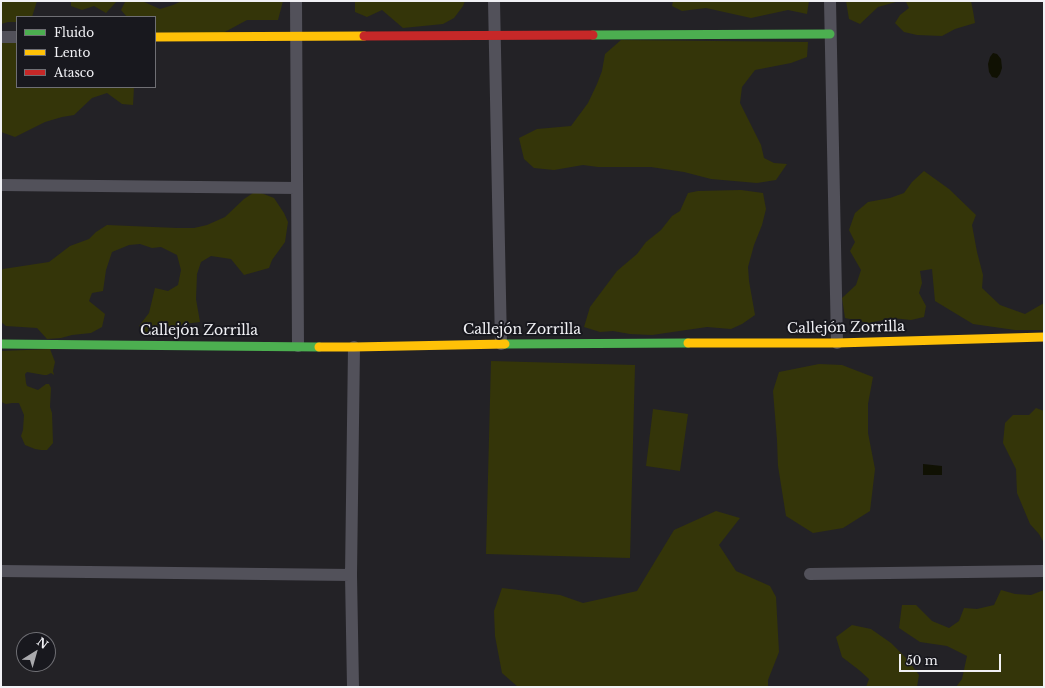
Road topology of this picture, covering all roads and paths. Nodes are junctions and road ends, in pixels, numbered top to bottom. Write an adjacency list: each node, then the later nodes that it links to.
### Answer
1 (296, 1): 7 (street)
2 (494, 1): 5 (street)
3 (830, 1): 4 (street)
4 (830, 34): 5 (street); 13 (street)
5 (494, 35): 7 (street); 15 (street)
6 (156, 36): 7 (street)
7 (296, 36): 11 (street)
8 (1, 37): 9 (street)
9 (16, 37)
10 (1, 185): 11 (street)
11 (297, 188): 16 (street)
12 (1044, 337): 13 (street, Callejón Zorrilla)
13 (837, 343): 15 (street, Callejón Zorrilla)
14 (1, 344): 16 (street, Callejón Zorrilla)
15 (501, 344): 17 (street, Callejón Zorrilla)
16 (298, 346): 17 (street, Callejón Zorrilla)
17 (354, 347): 21 (street)
18 (1044, 570): 20 (street)
19 (1, 571): 21 (street)
20 (810, 574)
21 (351, 575): 22 (street)
22 (353, 687)

